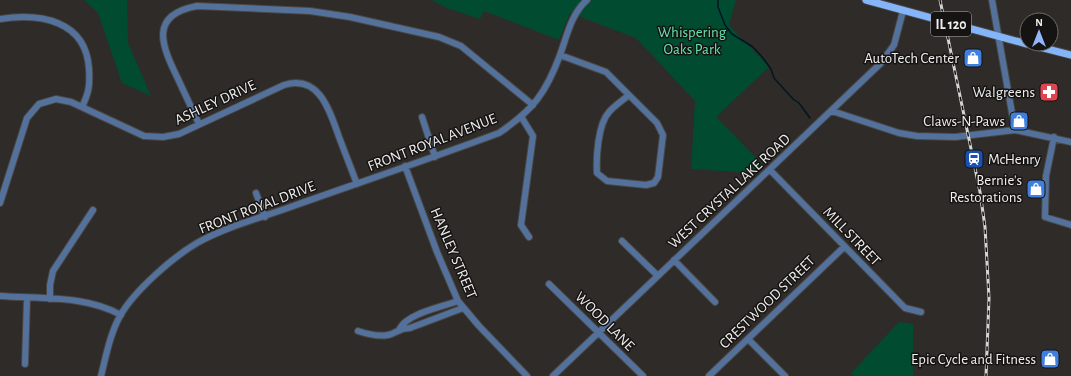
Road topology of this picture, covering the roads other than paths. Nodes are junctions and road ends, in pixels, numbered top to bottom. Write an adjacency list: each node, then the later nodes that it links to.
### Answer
1 (587, 0): 9 (street, FRONT ROYAL AVENUE)
2 (866, 0): 4 (main road, IL 120)
3 (992, 0): 6 (street)
4 (903, 11): 6 (main road, IL 120); 14 (street, WEST CRYSTAL LAKE ROAD)
5 (0, 19): 13 (street)
6 (999, 36): 7 (main road, IL 120); 18 (street)
7 (1019, 42)
8 (1059, 52): 10 (main road, IL 120)
9 (560, 55): 11 (street); 12 (street, FRONT ROYAL AVENUE)
10 (1071, 55)
11 (629, 95): 11 (street)
12 (533, 105): 16 (street, FRONT ROYAL AVENUE); 17 (street)
13 (82, 107): 17 (street, ASHLEY DRIVE); 26 (street, ASHLEY DRIVE)
14 (832, 111): 18 (street); 23 (street, WEST CRYSTAL LAKE ROAD)
15 (422, 117): 21 (street)
16 (522, 118): 21 (street, FRONT ROYAL AVENUE); 30 (street)
17 (199, 124): 24 (street, ASHLEY DRIVE)
18 (1015, 130): 19 (street)
19 (1054, 137): 20 (street); 29 (street)
20 (1071, 142)
21 (435, 156): 22 (street, FRONT ROYAL AVENUE)
22 (405, 166): 24 (street, FRONT ROYAL AVENUE); 39 (street, HANLEY STREET)
23 (770, 170): 32 (street, MILL STREET); 33 (street, WEST CRYSTAL LAKE ROAD)
24 (357, 184): 28 (street, FRONT ROYAL DRIVE)
25 (256, 193): 28 (street)
26 (0, 203)
27 (93, 210): 38 (street)
28 (265, 217): 43 (street, FRONT ROYAL DRIVE)
29 (1071, 225)
30 (529, 237)
31 (622, 241): 34 (street)
32 (844, 247): 42 (street, MILL STREET); 47 (street, CRESTWOOD STREET)
33 (674, 260): 34 (street, WEST CRYSTAL LAKE ROAD); 40 (street)
34 (657, 276): 46 (street, WEST CRYSTAL LAKE ROAD)
35 (550, 284): 46 (street, WOOD LANE)
36 (0, 296): 37 (street)
37 (27, 298): 38 (street); 48 (street)
38 (50, 299): 43 (street)
39 (458, 301): 41 (street, HANLEY STREET); 44 (street)
40 (714, 302)
41 (463, 308): 44 (street); 50 (street, HANLEY STREET)
42 (921, 312)
43 (121, 315): 49 (street, FRONT ROYAL DRIVE)
44 (400, 328): 45 (street)
45 (358, 331)
46 (597, 332): 51 (street, WEST CRYSTAL LAKE ROAD); 52 (street, WOOD LANE)
47 (748, 339): 53 (street, CRESTWOOD STREET); 54 (street)
48 (25, 364)
49 (101, 376)
50 (527, 376)
51 (552, 376)
52 (643, 376)
53 (709, 376)
54 (785, 376)

